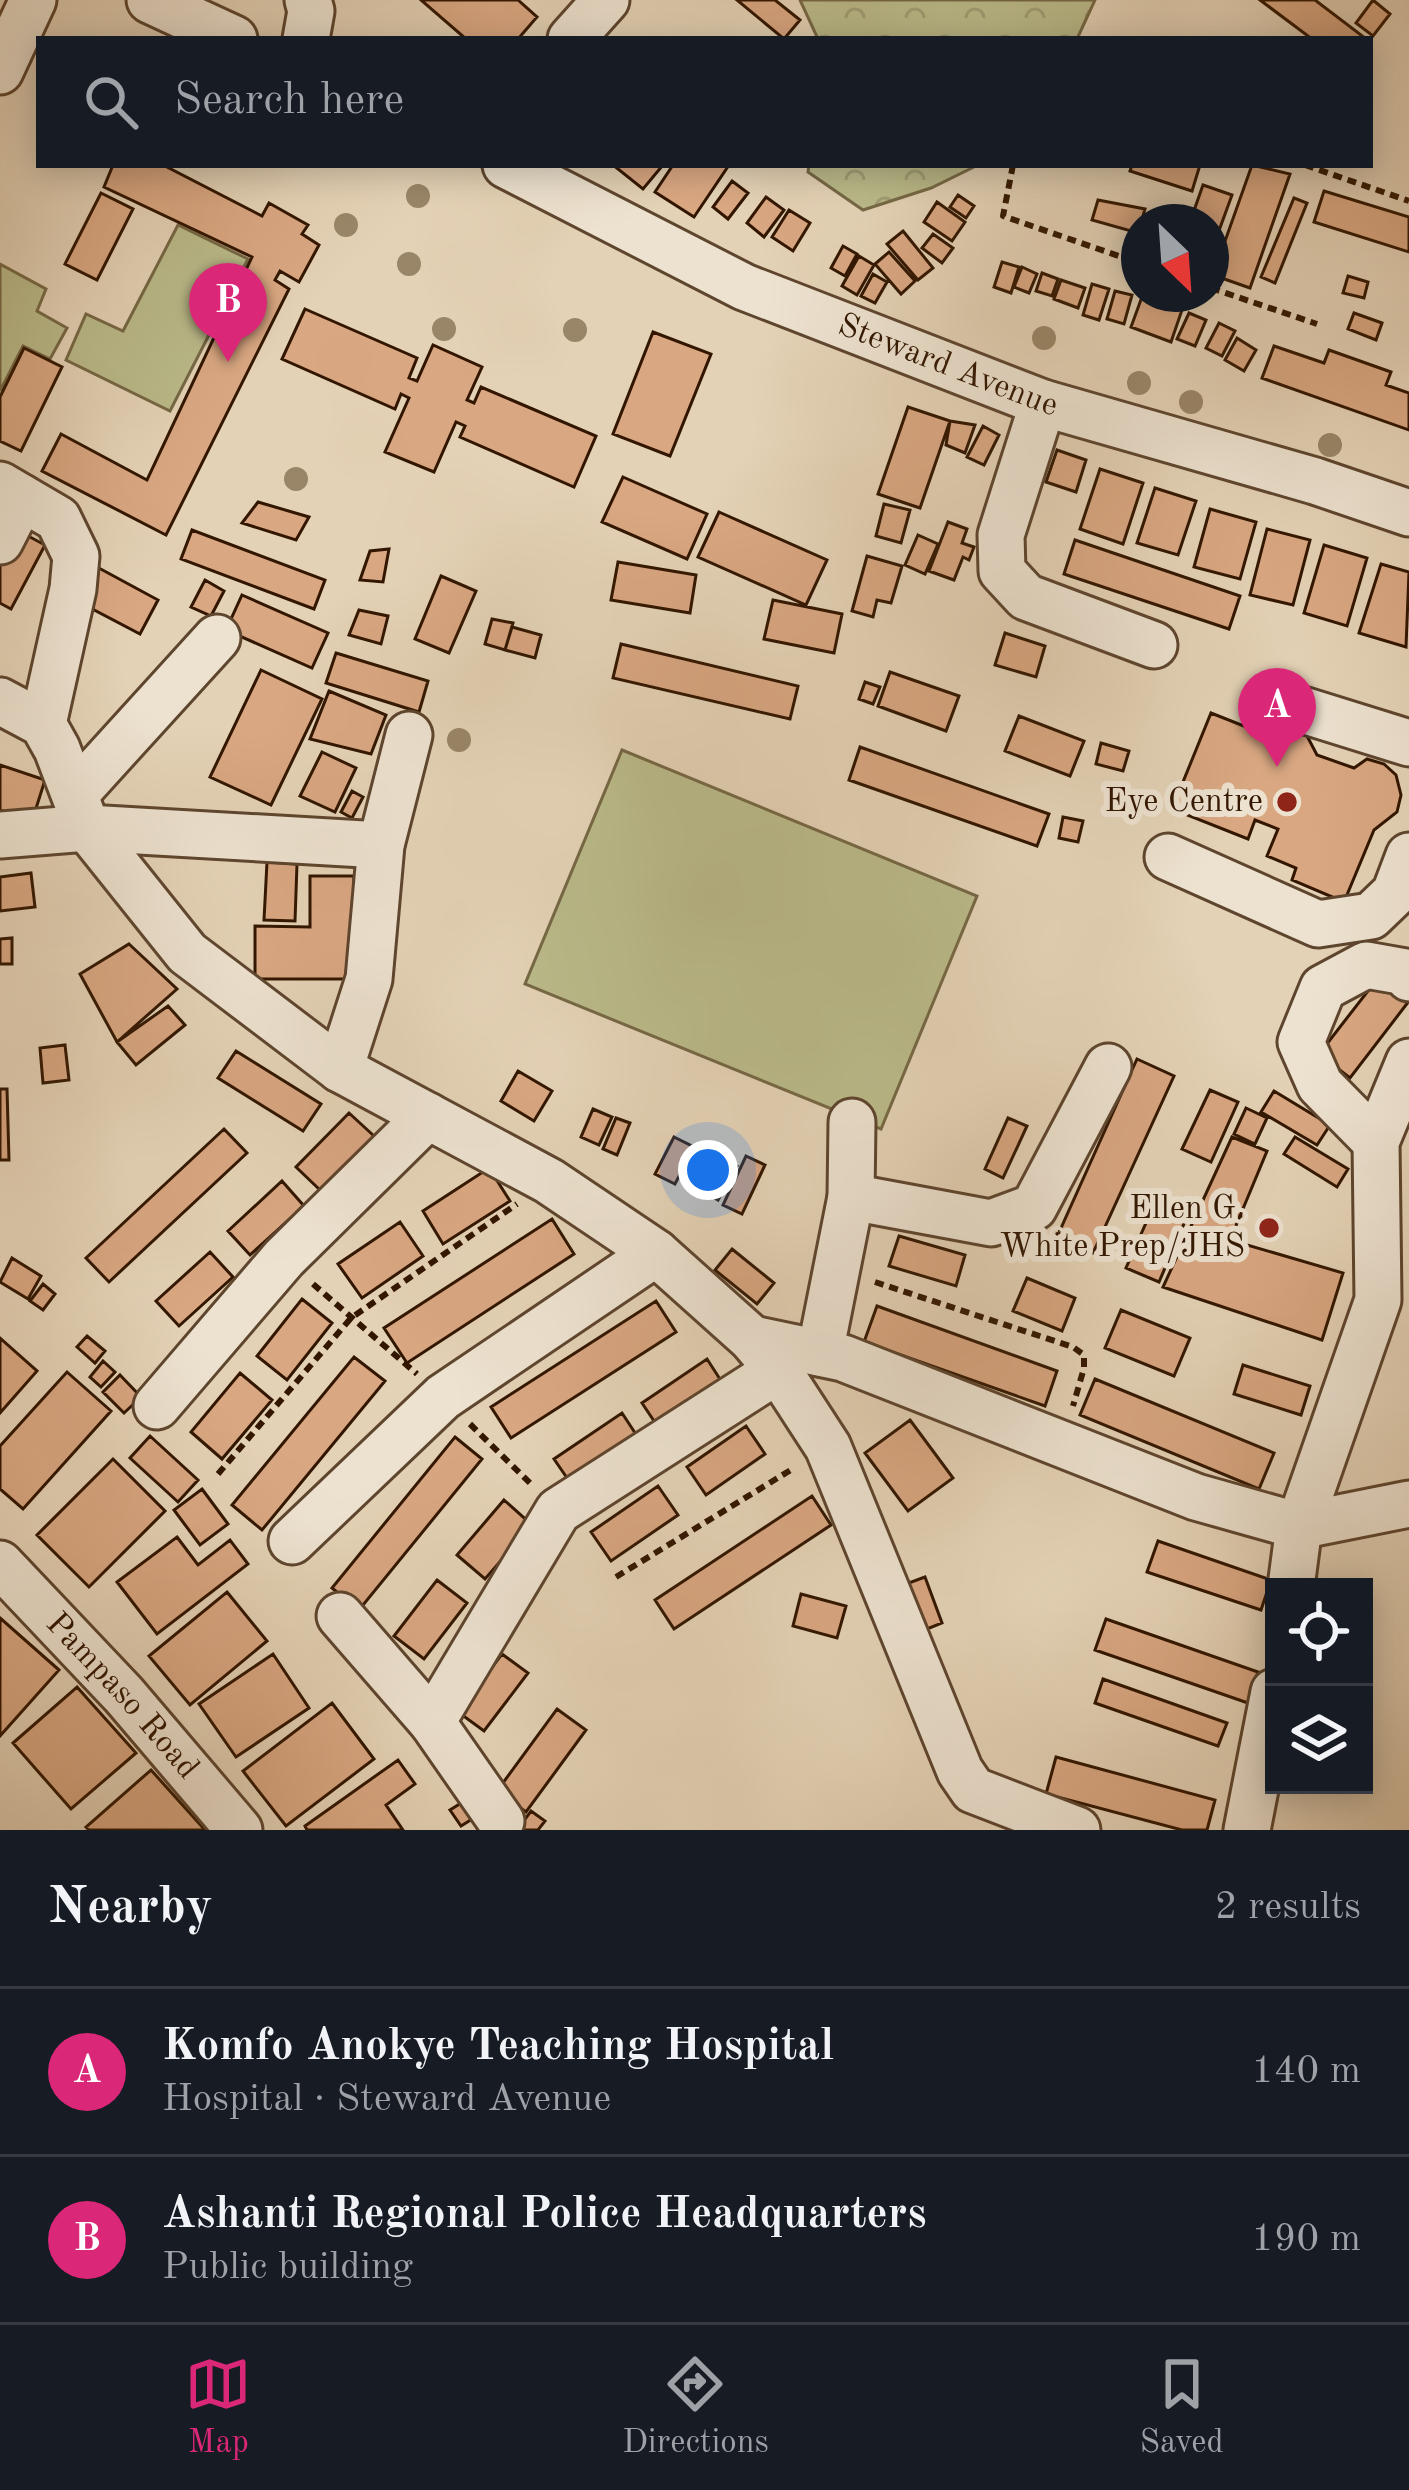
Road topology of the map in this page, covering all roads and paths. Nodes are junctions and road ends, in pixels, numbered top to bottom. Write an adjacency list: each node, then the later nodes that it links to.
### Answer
1 (33, 0): 8 (street)
2 (150, 0): 5 (street)
3 (308, 0): 6 (street)
4 (606, 0): 7 (street)
5 (228, 36)
6 (307, 36)
7 (574, 36)
8 (0, 71)
9 (512, 168): 16 (street, Steward Avenue)
10 (1012, 168): 13 (path)
11 (1314, 168): 12 (path)
12 (1409, 201)
13 (1121, 257)
14 (1229, 293): 15 (path)
15 (1317, 324)
16 (1043, 403): 18 (street, Steward Avenue); 21 (street)
17 (11, 492): 19 (street); 24 (street)
18 (1409, 513)
19 (0, 541)
20 (217, 638): 27 (street)
21 (1154, 645)
22 (0, 701): 24 (street)
23 (1290, 706): 26 (street)
24 (43, 724): 27 (street)
25 (409, 735): 29 (street)
26 (1409, 743)
27 (81, 810): 28 (street); 29 (street); 35 (street)
28 (0, 835)
29 (381, 845): 35 (street)
30 (1168, 857): 31 (street)
31 (1404, 882)
32 (1409, 978): 38 (street)
33 (1409, 1062): 38 (street)
34 (1108, 1067): 40 (street)
35 (340, 1069): 36 (street)
36 (428, 1116): 39 (street); 42 (street)
37 (851, 1122): 40 (street)
38 (1376, 1142): 54 (street)
39 (549, 1181): 41 (street); 44 (path)
40 (851, 1197): 43 (street)
41 (656, 1253): 46 (street); 47 (street)
42 (284, 1258): 44 (path); 48 (street)
43 (837, 1270): 45 (street); 49 (path)
44 (351, 1318): 47 (path); 51 (path)
45 (820, 1353): 46 (street); 49 (street)
46 (765, 1354): 50 (street); 53 (street)
47 (442, 1396): 53 (path); 55 (street)
48 (157, 1406)
49 (1061, 1444): 54 (street)
50 (828, 1448): 57 (path); 64 (street)
51 (218, 1474)
52 (1409, 1504): 54 (street)
53 (558, 1511): 60 (street)
54 (1299, 1526): 58 (street)
55 (292, 1541)
56 (0, 1564): 63 (street, Pampaso Road)
57 (616, 1577)
58 (1292, 1578)
59 (340, 1616): 60 (street)
60 (432, 1722): 62 (street)
61 (1265, 1738): 65 (street)
62 (501, 1821)
63 (239, 1830)
64 (1077, 1830)
65 (1247, 1830)

